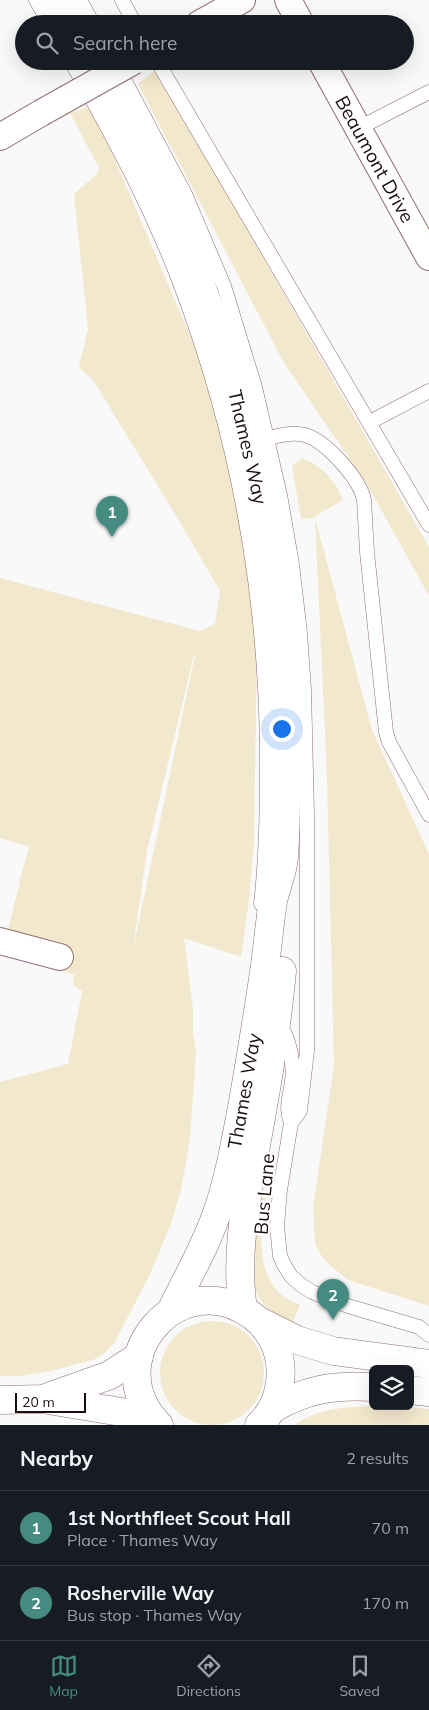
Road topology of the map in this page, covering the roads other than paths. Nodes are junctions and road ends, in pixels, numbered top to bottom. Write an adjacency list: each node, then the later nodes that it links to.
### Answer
1 (36, 0): 7 (lane)
2 (58, 0): 8 (main road)
3 (80, 0): 9 (lane)
4 (122, 0): 10 (lane)
5 (242, 0): 11 (street)
6 (288, 0): 12 (street)
7 (45, 15)
8 (66, 15)
9 (89, 15)
10 (131, 15)
11 (215, 15)
12 (296, 15)
13 (76, 70): 31 (lane)
14 (98, 70): 25 (main road, Thames Way)
15 (118, 70): 21 (street, bridge)
16 (119, 70): 25 (lane)
17 (162, 70): 24 (lane)
18 (326, 70): 20 (street, Beaumont Drive)
19 (429, 92): 20 (lane)
20 (357, 129): 22 (street, Beaumont Drive)
21 (0, 137)
22 (429, 257)
23 (429, 391): 24 (lane)
24 (370, 422): 26 (lane)
25 (258, 441): 27 (lane); 28 (main road, Thames Way); 33 (lane)
26 (429, 525)
27 (429, 815)
28 (284, 862): 31 (main road, Thames Way); 32 (main road, Thames Way)
29 (0, 941): 30 (street)
30 (60, 957)
31 (262, 988): 32 (lane); 34 (main road, Thames Way)
32 (277, 1020): 33 (lane); 35 (main road, Thames Way)
33 (291, 1123): 36 (lane, Bus Lane)
34 (171, 1311): 35 (main road); 37 (main road)
35 (252, 1316): 38 (main road); 44 (main road)
36 (426, 1329)
37 (138, 1356): 42 (main road); 45 (main road)
38 (429, 1364)
39 (369, 1387): 44 (main road)
40 (414, 1390): 41 (main road)
41 (429, 1392)
42 (42, 1399): 43 (main road); 45 (main road)
43 (0, 1400)
44 (265, 1418)
45 (156, 1421)

